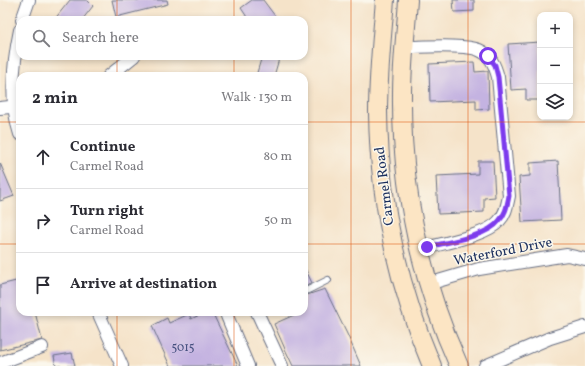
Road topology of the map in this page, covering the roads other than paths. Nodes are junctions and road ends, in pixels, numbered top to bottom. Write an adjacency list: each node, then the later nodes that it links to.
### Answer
1 (28, 0): 4 (street)
2 (385, 0): 26 (main road, Carmel Road)
3 (408, 0): 5 (main road, Carmel Road)
4 (23, 16)
5 (404, 47): 12 (main road, Carmel Road); 12 (street)
6 (16, 50): 9 (street)
7 (129, 60): 8 (street)
8 (114, 72)
9 (16, 99)
10 (16, 106): 11 (street)
11 (0, 108)
12 (418, 250): 15 (main road, Carmel Road)
13 (585, 260): 15 (street, Waterford Drive)
14 (328, 280): 16 (lane)
15 (428, 284): 27 (main road, Carmel Road)
16 (308, 290)
17 (100, 316): 23 (street)
18 (227, 316): 24 (street)
19 (261, 316): 25 (street)
20 (585, 327): 28 (street)
21 (42, 347): 22 (street)
22 (0, 363)
23 (122, 366)
24 (248, 366)
25 (282, 366)
26 (432, 366)
27 (459, 366)
28 (485, 366)

